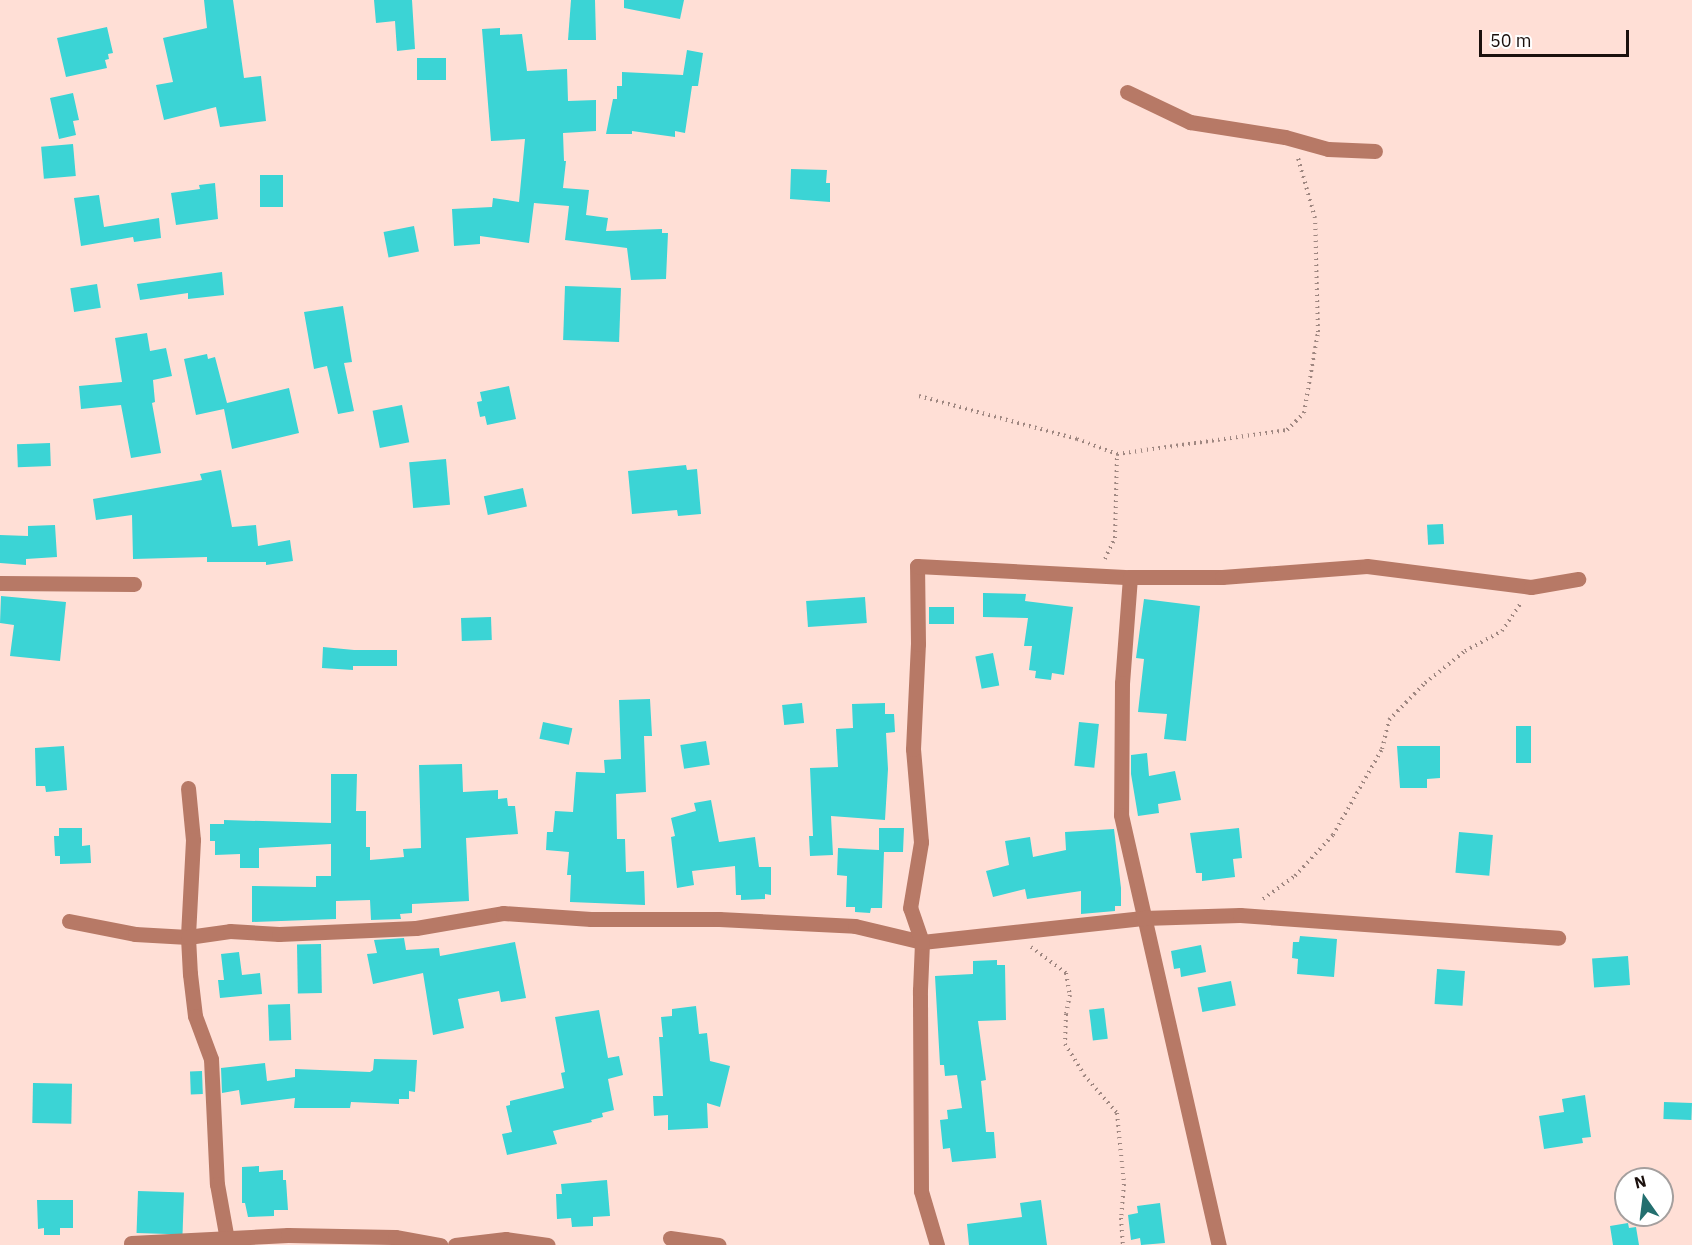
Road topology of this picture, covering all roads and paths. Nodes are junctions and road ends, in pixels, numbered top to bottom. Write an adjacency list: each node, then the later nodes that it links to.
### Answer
1 (1127, 92): 2 (street)
2 (1285, 137): 3 (street); 5 (path)
3 (1376, 151)
4 (919, 396): 5 (path)
5 (1117, 454): 6 (path)
6 (1097, 576): 7 (street); 19 (street)
7 (1130, 577): 11 (street); 14 (street)
8 (1578, 579): 11 (street)
9 (0, 584): 10 (street)
10 (134, 584)
11 (1531, 587): 13 (path)
12 (188, 788): 17 (street)
13 (1240, 915): 14 (street); 18 (street)
14 (1143, 918): 16 (street); 29 (street)
15 (69, 921): 17 (street)
16 (1011, 932): 19 (street); 28 (path)
17 (189, 937): 19 (street); 21 (street)
18 (1558, 938)
19 (922, 942): 27 (street)
20 (670, 1238): 26 (street)
21 (227, 1242): 22 (street); 23 (street)
22 (131, 1243)
23 (440, 1245)
24 (454, 1245): 25 (street)
25 (548, 1245)
26 (719, 1245)
27 (937, 1245)
28 (1123, 1245)
29 (1219, 1245)

